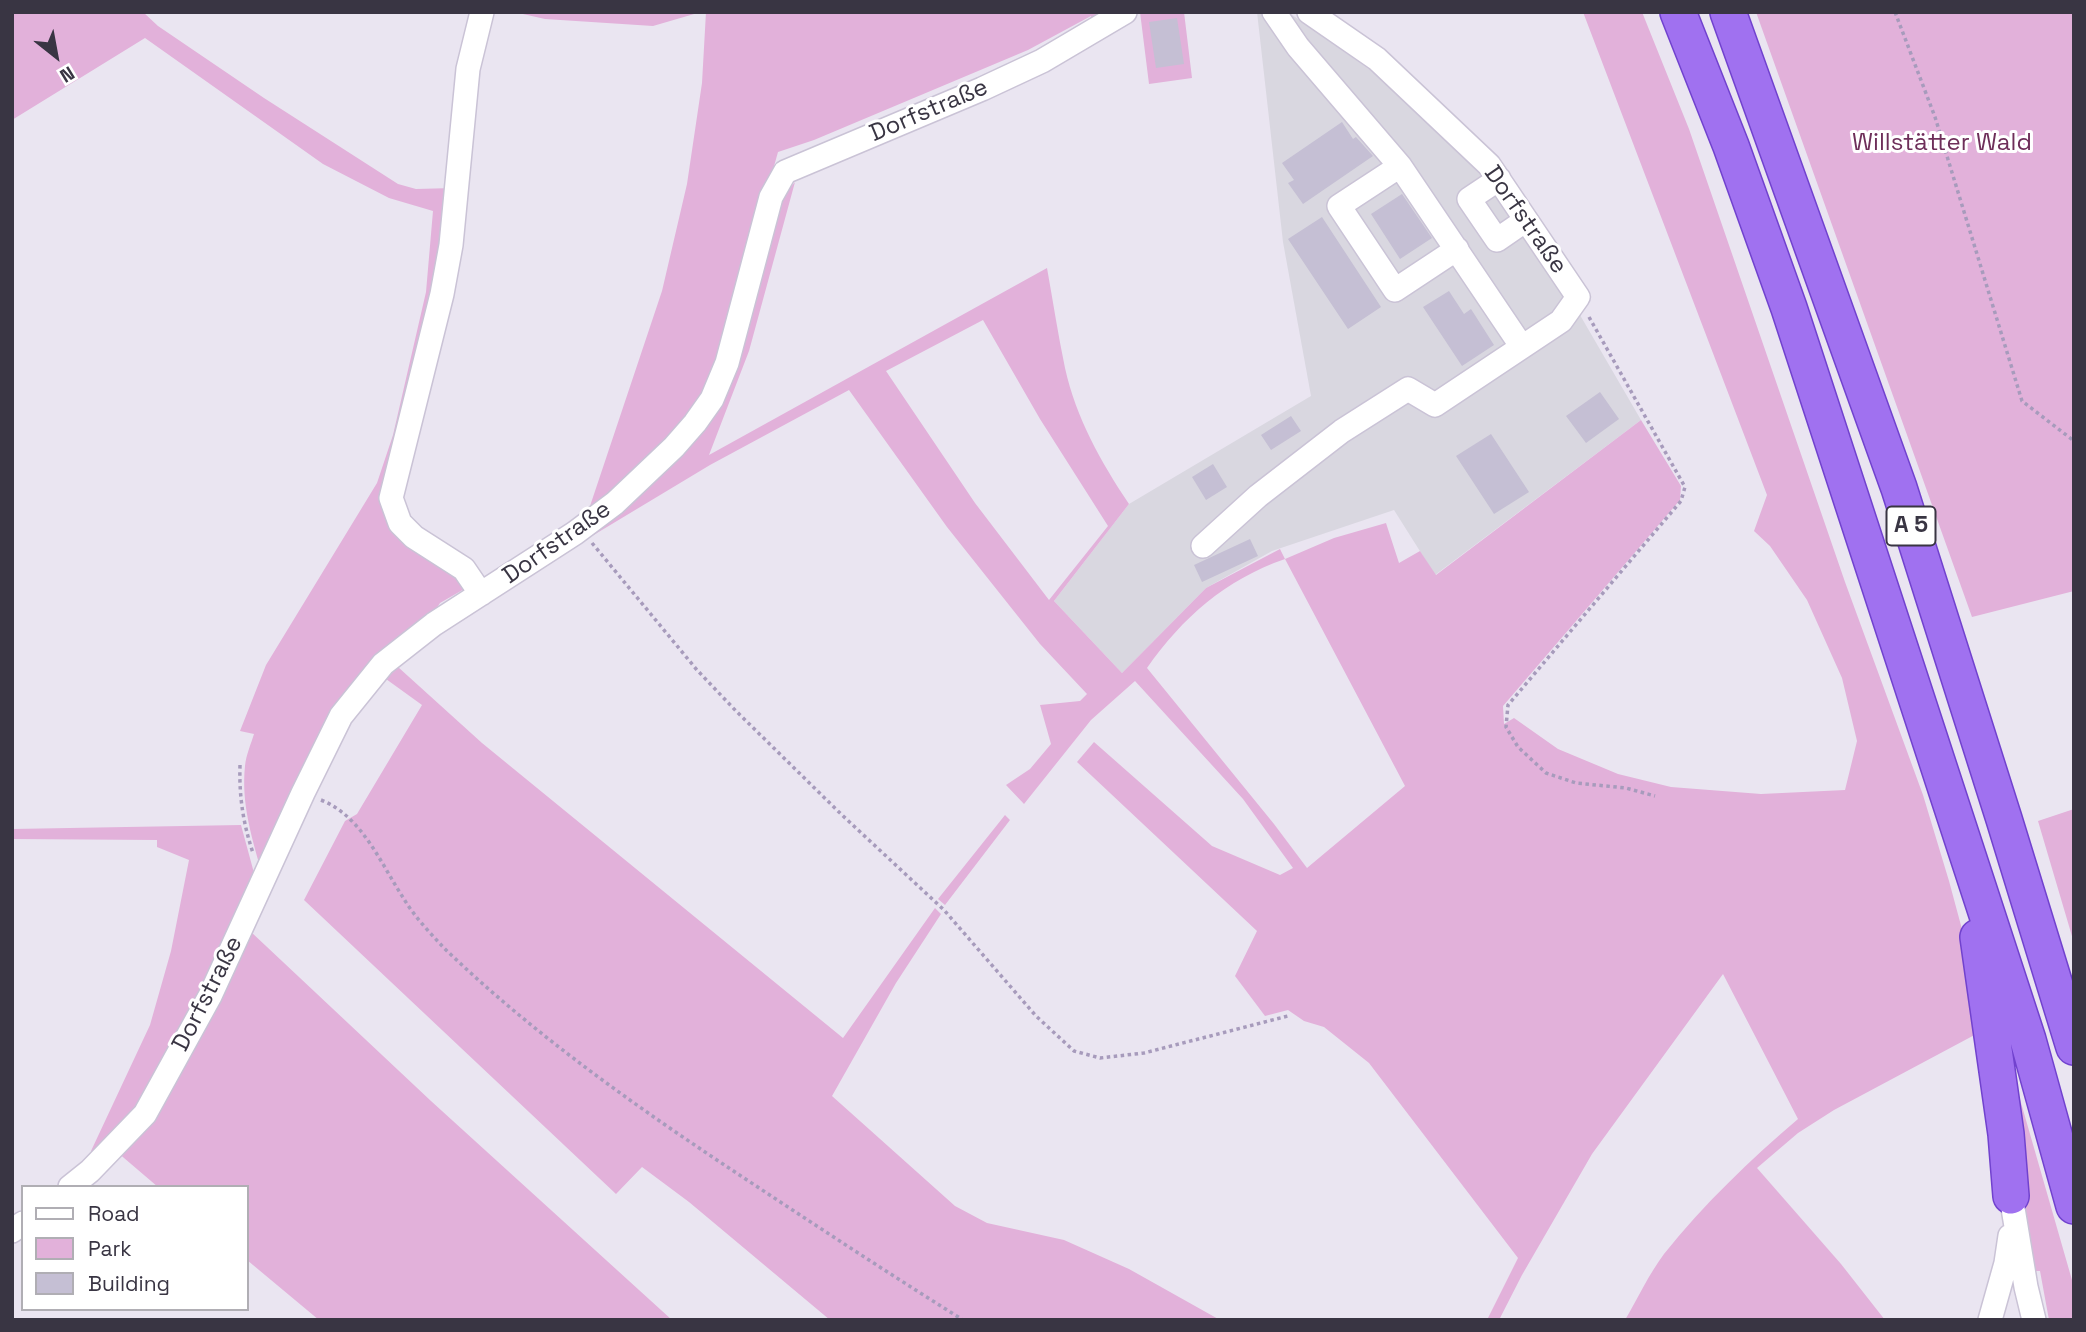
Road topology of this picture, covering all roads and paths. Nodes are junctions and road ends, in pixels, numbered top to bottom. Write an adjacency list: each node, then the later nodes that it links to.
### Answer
1 (482, 12): 19 (street)
2 (1125, 12): 19 (street, Dorfstraße)
3 (1275, 12): 8 (street)
4 (1309, 12): 9 (street, Dorfstraße)
5 (1678, 12): 24 (highway, A 5)
6 (1728, 12): 23 (highway, A 5)
7 (1895, 12): 16 (path)
8 (1400, 166): 12 (street); 13 (street)
9 (1499, 179): 10 (street); 11 (street, Dorfstraße)
10 (1476, 208): 11 (street); 12 (street)
11 (1527, 220): 14 (street, Dorfstraße)
12 (1444, 230): 13 (street)
13 (1457, 250): 15 (street)
14 (1578, 297): 15 (street); 22 (path)
15 (1522, 346): 18 (street)
16 (2074, 441)
17 (592, 543): 27 (path)
18 (1203, 546)
19 (481, 594): 21 (street, Dorfstraße)
20 (240, 765): 25 (path)
21 (303, 793): 25 (street, Dorfstraße); 32 (path)
22 (1655, 796)
23 (2004, 819): 26 (highway); 28 (highway, A 5)
24 (1968, 853): 30 (highway); 31 (highway, A 5)
25 (262, 882): 29 (street, Dorfstraße)
26 (2074, 974)
27 (1288, 1016)
28 (2074, 1046)
29 (72, 1185)
30 (2012, 1206): 33 (street); 34 (street)
31 (2074, 1206)
32 (963, 1320)
33 (1990, 1320)
34 (2034, 1320)

